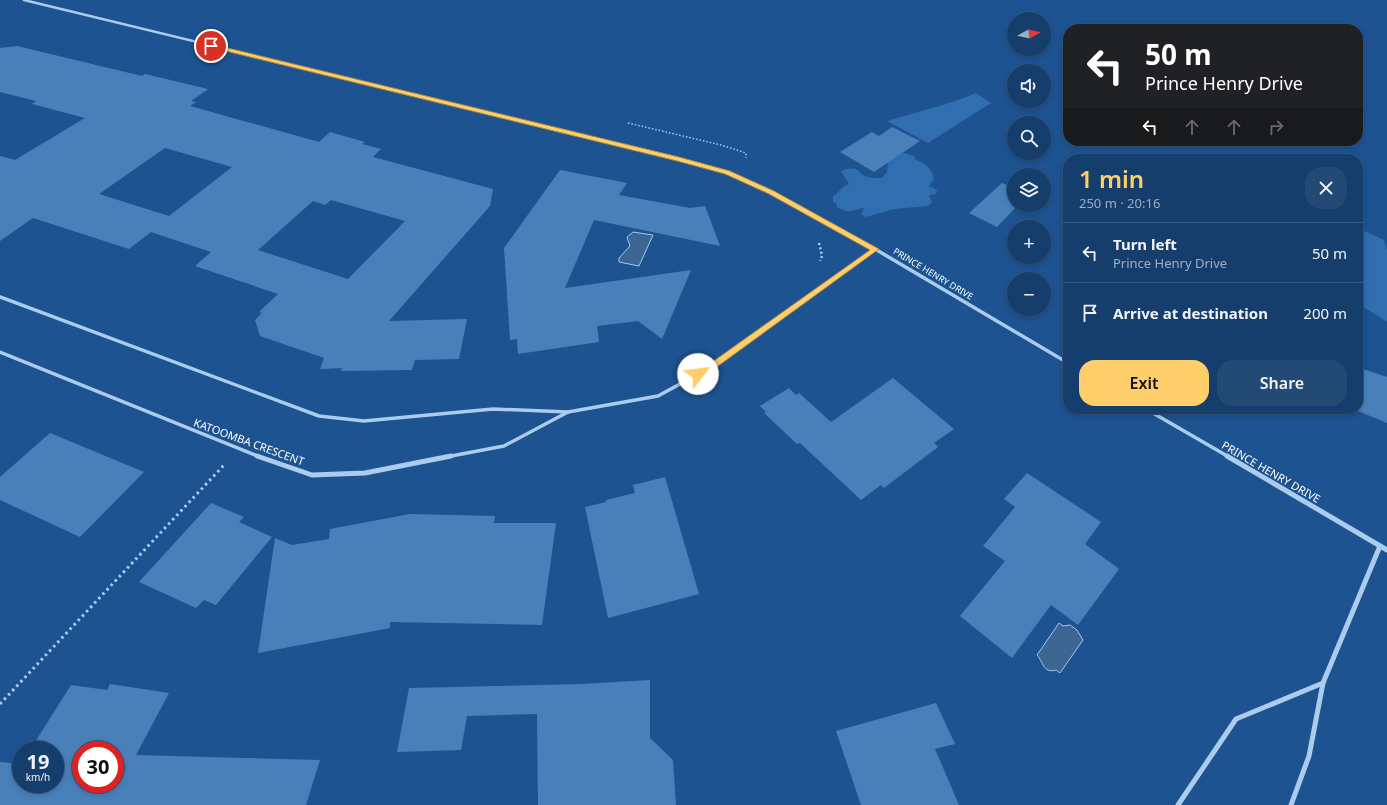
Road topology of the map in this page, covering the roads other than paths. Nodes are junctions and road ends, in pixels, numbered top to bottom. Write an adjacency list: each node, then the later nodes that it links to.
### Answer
1 (24, 0): 2 (street, PRINCE HENRY DRIVE)
2 (875, 249): 5 (street, PRINCE HENRY DRIVE); 6 (street, KATOOMBA CRESCENT)
3 (0, 297): 6 (street, KATOOMBA CRESCENT)
4 (0, 352): 6 (street, KATOOMBA CRESCENT)
5 (1063, 360)
6 (568, 412)
7 (1155, 414): 8 (street, PRINCE HENRY DRIVE)
8 (1380, 546): 9 (street, PRINCE HENRY DRIVE); 10 (street)
9 (1387, 550)
10 (1323, 683): 11 (street); 12 (street)
11 (1178, 805)
12 (1291, 805)

